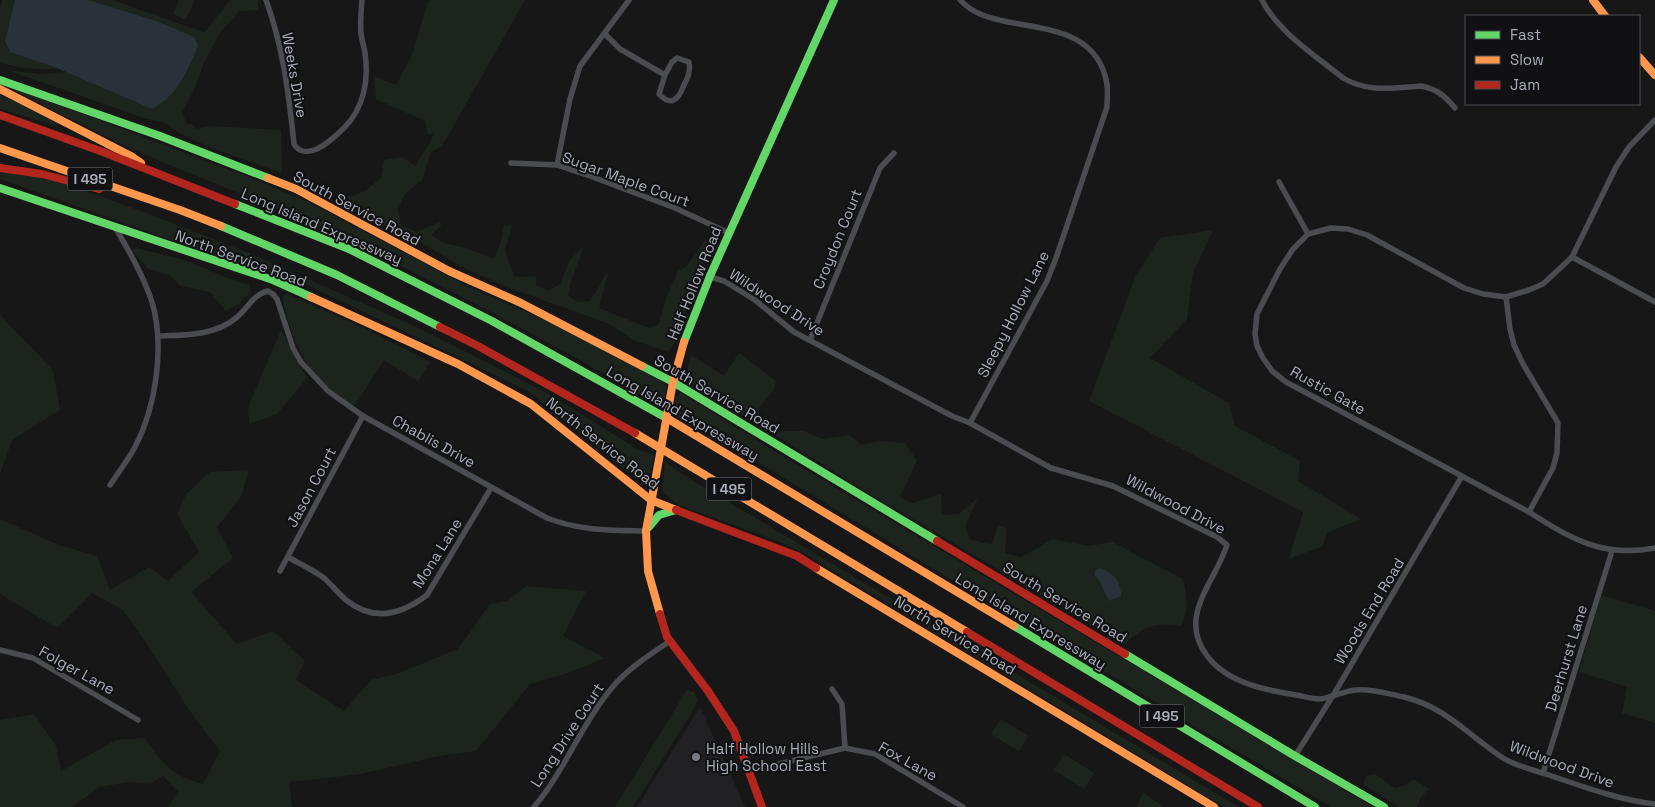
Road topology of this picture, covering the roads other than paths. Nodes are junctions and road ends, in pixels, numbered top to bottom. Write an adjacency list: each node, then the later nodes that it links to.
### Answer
1 (266, 0): 2 (street, Weeks Drive)
2 (362, 0)
3 (629, 0): 9 (street)
4 (834, 0): 28 (main road, Half Hollow Road)
5 (960, 0): 38 (street, Sleepy Hollow Lane)
6 (1262, 0): 15 (street)
7 (1594, 0): 8 (main road)
8 (1604, 15)
9 (605, 34): 11 (street); 21 (street)
10 (1640, 58): 12 (main road)
11 (664, 75): 11 (street)
12 (1655, 75)
13 (0, 80): 36 (main road, South Service Road)
14 (0, 89): 23 (main road)
15 (1455, 108)
16 (0, 115): 23 (main road, Long Island Expressway / I 495)
17 (1655, 120): 30 (street)
18 (0, 148): 26 (main road, I 495)
19 (894, 153): 35 (street, Croydon Court)
20 (511, 163): 21 (street, Sugar Maple Court)
21 (557, 165): 28 (street, Sugar Maple Court)
22 (0, 168): 26 (main road)
23 (157, 173): 65 (main road, Long Island Expressway / I 495)
24 (1279, 182): 29 (street)
25 (0, 188): 27 (main road, North Service Road)
26 (180, 210): 64 (main road, I 495)
27 (115, 227): 34 (street); 42 (main road, North Service Road)
28 (729, 233): 31 (main road, Half Hollow Road)
29 (1308, 234): 32 (street); 39 (street, Rustic Gate)
30 (1572, 257): 32 (street); 33 (street)
31 (710, 277): 35 (street, Wildwood Drive); 36 (main road, Half Hollow Road)
32 (1506, 297): 44 (street)
33 (1655, 302)
34 (158, 336): 37 (street, Chablis Drive); 40 (street)
35 (810, 340): 38 (street, Wildwood Drive)
36 (673, 382): 42 (main road, Half Hollow Road); 56 (main road, South Service Road)
37 (363, 416): 41 (street, Chablis Drive); 48 (street, Jason Court)
38 (970, 423): 53 (street, Wildwood Drive)
39 (1462, 476): 44 (street, Rustic Gate); 53 (street, Woods End Road)
40 (110, 485)
41 (491, 488): 45 (street, Chablis Drive); 48 (street, Mona Lane)
42 (651, 500): 43 (main road, North Service Road); 45 (main road, Half Hollow Road)
43 (677, 510): 45 (main road); 63 (main road, North Service Road)
44 (1529, 512): 47 (street, Rustic Gate)
45 (646, 531): 50 (main road, Half Hollow Road)
46 (1655, 548): 47 (street, Rustic Gate)
47 (1612, 551): 58 (street, Deerhurst Lane)
48 (288, 557): 49 (street, Jason Court)
49 (280, 571)
50 (670, 641): 57 (main road, Half Hollow Road); 60 (street, Long Drive Court)
51 (0, 650): 54 (street, Folger Lane)
52 (832, 688): 55 (street)
53 (1334, 694): 56 (street, Woods End Road); 58 (street, Wildwood Drive)
54 (138, 720)
55 (845, 748): 57 (street, Fox Lane); 62 (street, Fox Lane)
56 (1295, 756): 66 (main road, South Service Road)
57 (749, 771): 61 (main road, Half Hollow Road)
58 (1543, 774): 59 (street, Wildwood Drive)
59 (1655, 804)
60 (534, 807)
61 (762, 807)
62 (964, 807)
63 (1214, 807)
64 (1258, 807)
65 (1315, 807)
66 (1384, 807)

